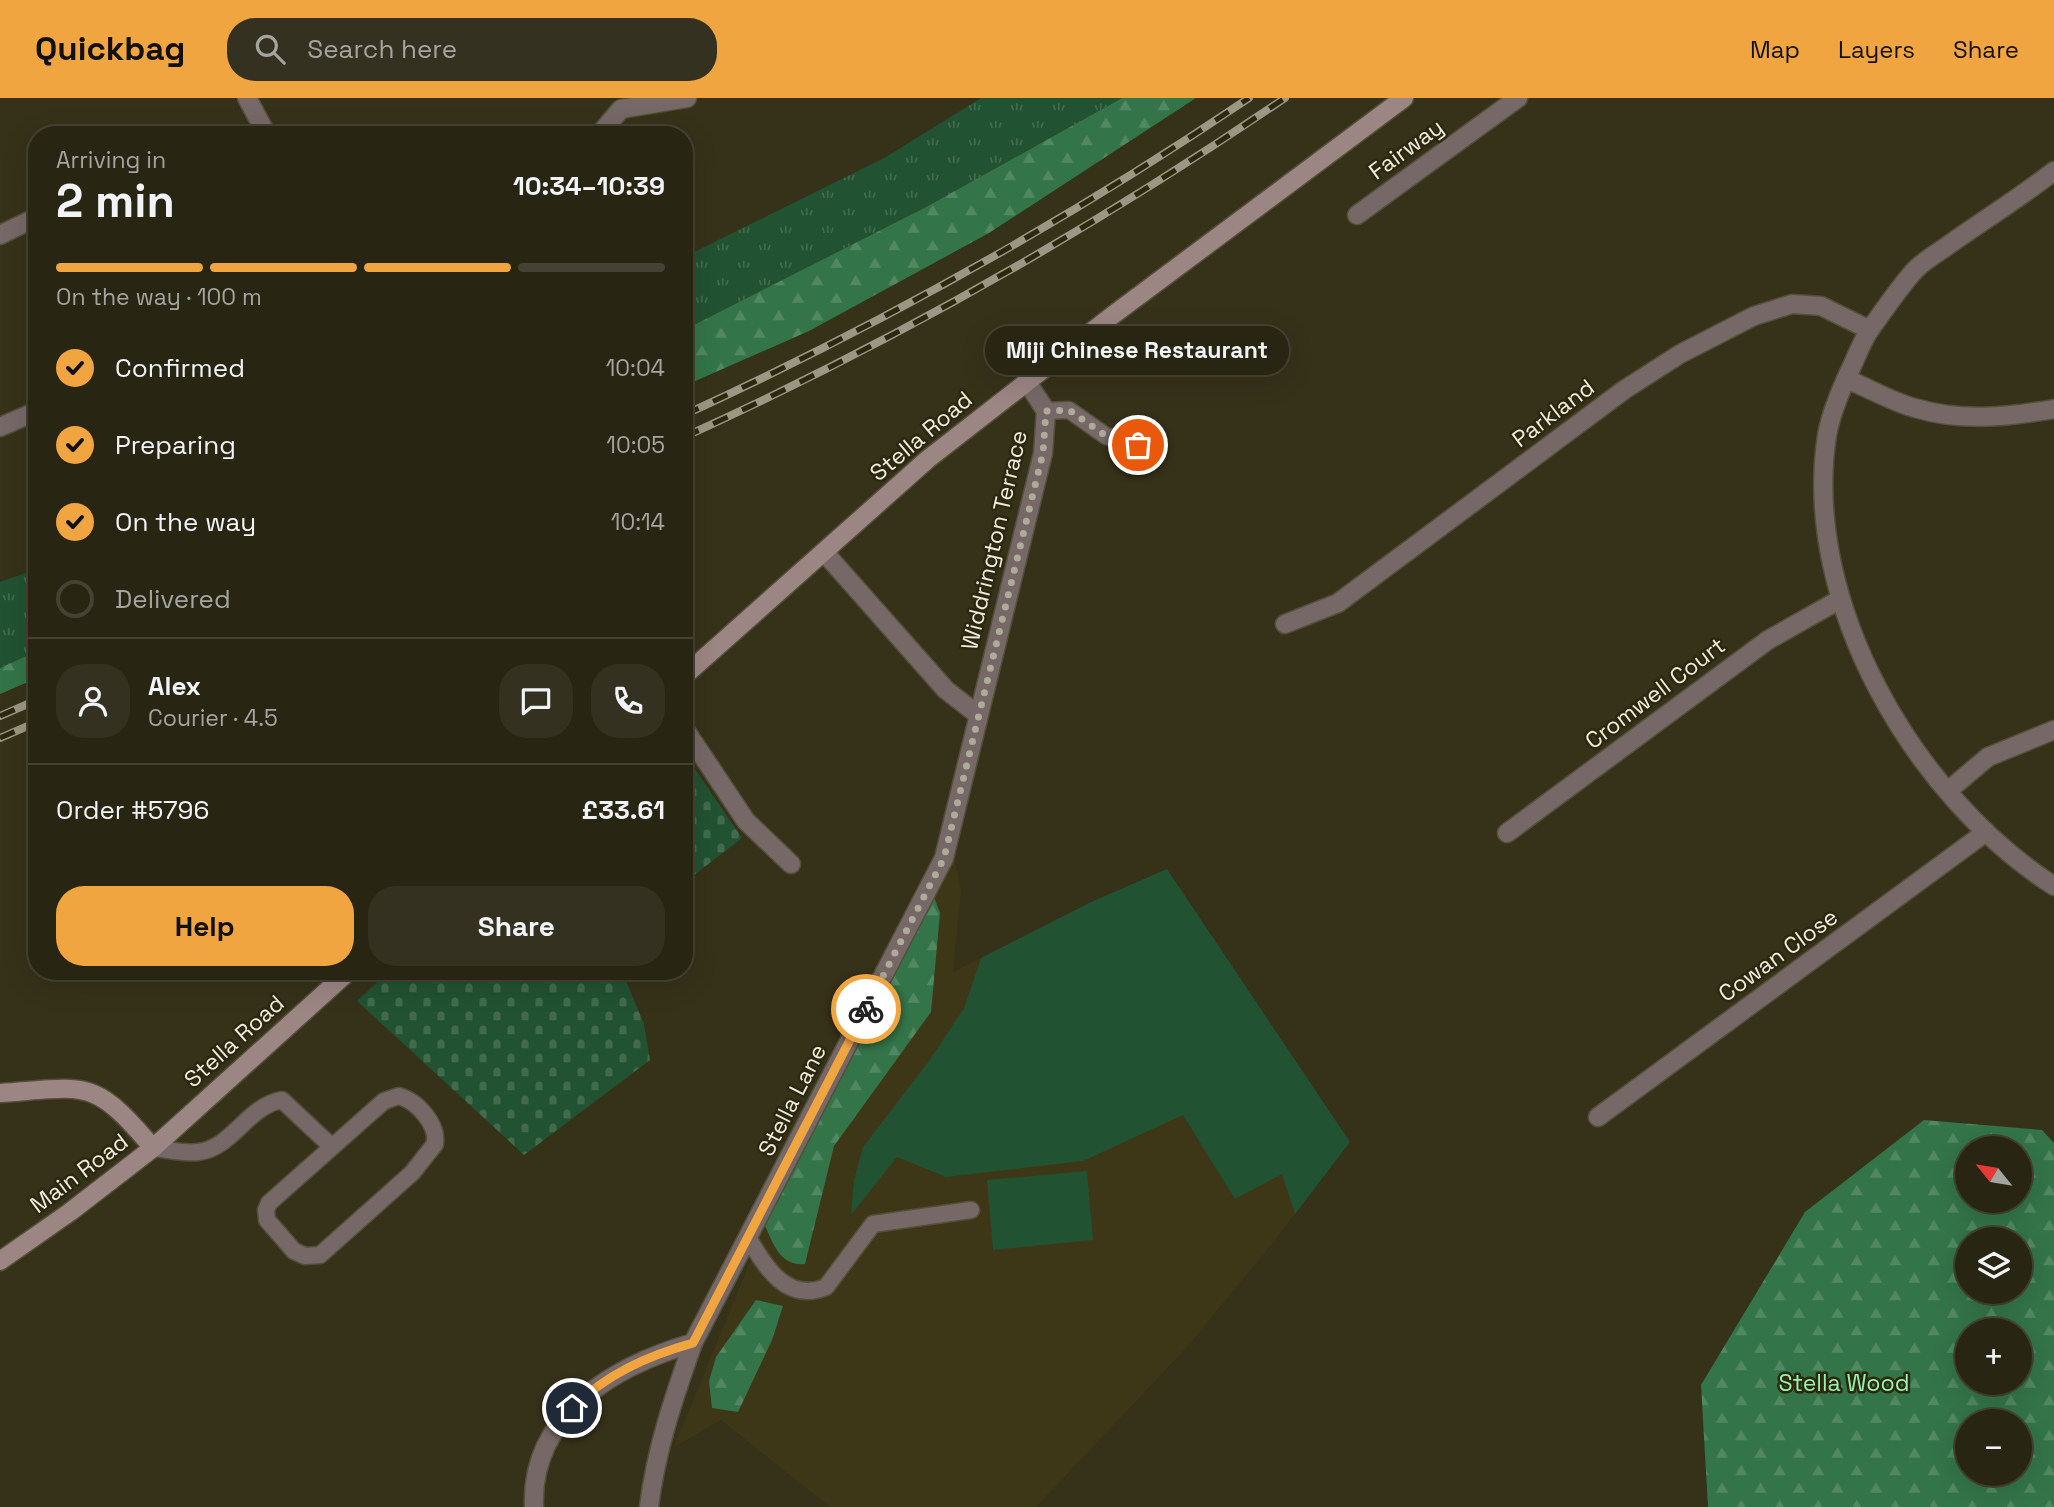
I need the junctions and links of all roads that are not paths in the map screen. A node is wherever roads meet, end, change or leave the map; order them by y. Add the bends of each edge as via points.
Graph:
1 (247, 98) edge
2 (687, 98) edge
3 (1404, 98) edge
4 (1518, 98) edge
5 (617, 103) edge
6 (262, 126) edge
7 (604, 126) edge
8 (2054, 170) edge
9 (1357, 215) dead end
10 (28, 221) edge
11 (0, 235) edge
12 (1870, 330) junction
13 (1846, 379) junction
14 (1027, 382) junction
15 (2054, 409) edge
16 (1046, 411) junction
17 (28, 414) edge
18 (2, 422) edge
19 (1138, 445) dead end
20 (824, 552) junction
21 (1839, 600) junction
22 (1285, 624) dead end
23 (693, 668) edge
24 (977, 714) junction
25 (2054, 730) edge
26 (693, 742) edge
27 (1949, 790) junction
28 (1986, 832) junction
29 (1507, 833) dead end
30 (791, 864) dead end
31 (2054, 886) edge
32 (339, 980) edge
33 (0, 1093) edge
34 (1598, 1117) dead end
35 (331, 1146) junction
36 (153, 1148) junction
37 (971, 1210) dead end
38 (748, 1237) junction
39 (0, 1261) edge
40 (693, 1343) junction
41 (534, 1507) edge
42 (649, 1507) edge

1 - 6 street
2 - 5 street
3 - 14 main road, Stella Road
4 - 9 street, Fairway
5 - 7 street
8 - 12 street via 1916,268
10 - 11 street
12 - 13 street
12 - 22 street, Parkland via 1821,306 1792,304 1742,322 1624,390 1338,603
13 - 15 street via 1915,408 1965,418 2000,418
13 - 21 street via 1827,433 1824,475 1825,527
14 - 16 street, Widdrington Terrace
14 - 20 main road, Stella Road via 928,459
16 - 19 lane via 1069,410 1106,436
16 - 24 street, Widdrington Terrace via 1043,453
17 - 18 street
20 - 23 main road, Stella Road
20 - 24 street via 946,690
21 - 27 street via 1884,701
21 - 29 street, Cromwell Court via 1768,640
24 - 38 street, Stella Lane via 944,858
25 - 27 street via 1988,757
26 - 30 street via 746,821
27 - 28 street
28 - 31 street
28 - 34 street, Cowan Close
32 - 36 main road, Stella Road
33 - 36 main road via 76,1088 100,1094 120,1108
35 - 35 lane via 266,1210 267,1220 305,1256 320,1255 412,1173 435,1144 436,1136 433,1125 410,1099 399,1096 384,1101
35 - 36 lane via 282,1100 260,1108 218,1145 198,1152
36 - 39 main road, Main Road
37 - 38 lane via 873,1224 826,1287 817,1291 796,1292 785,1285
38 - 40 street, Stella Lane
40 - 41 street via 612,1375 572,1408 546,1446
40 - 42 street, Stella Lane via 654,1466

